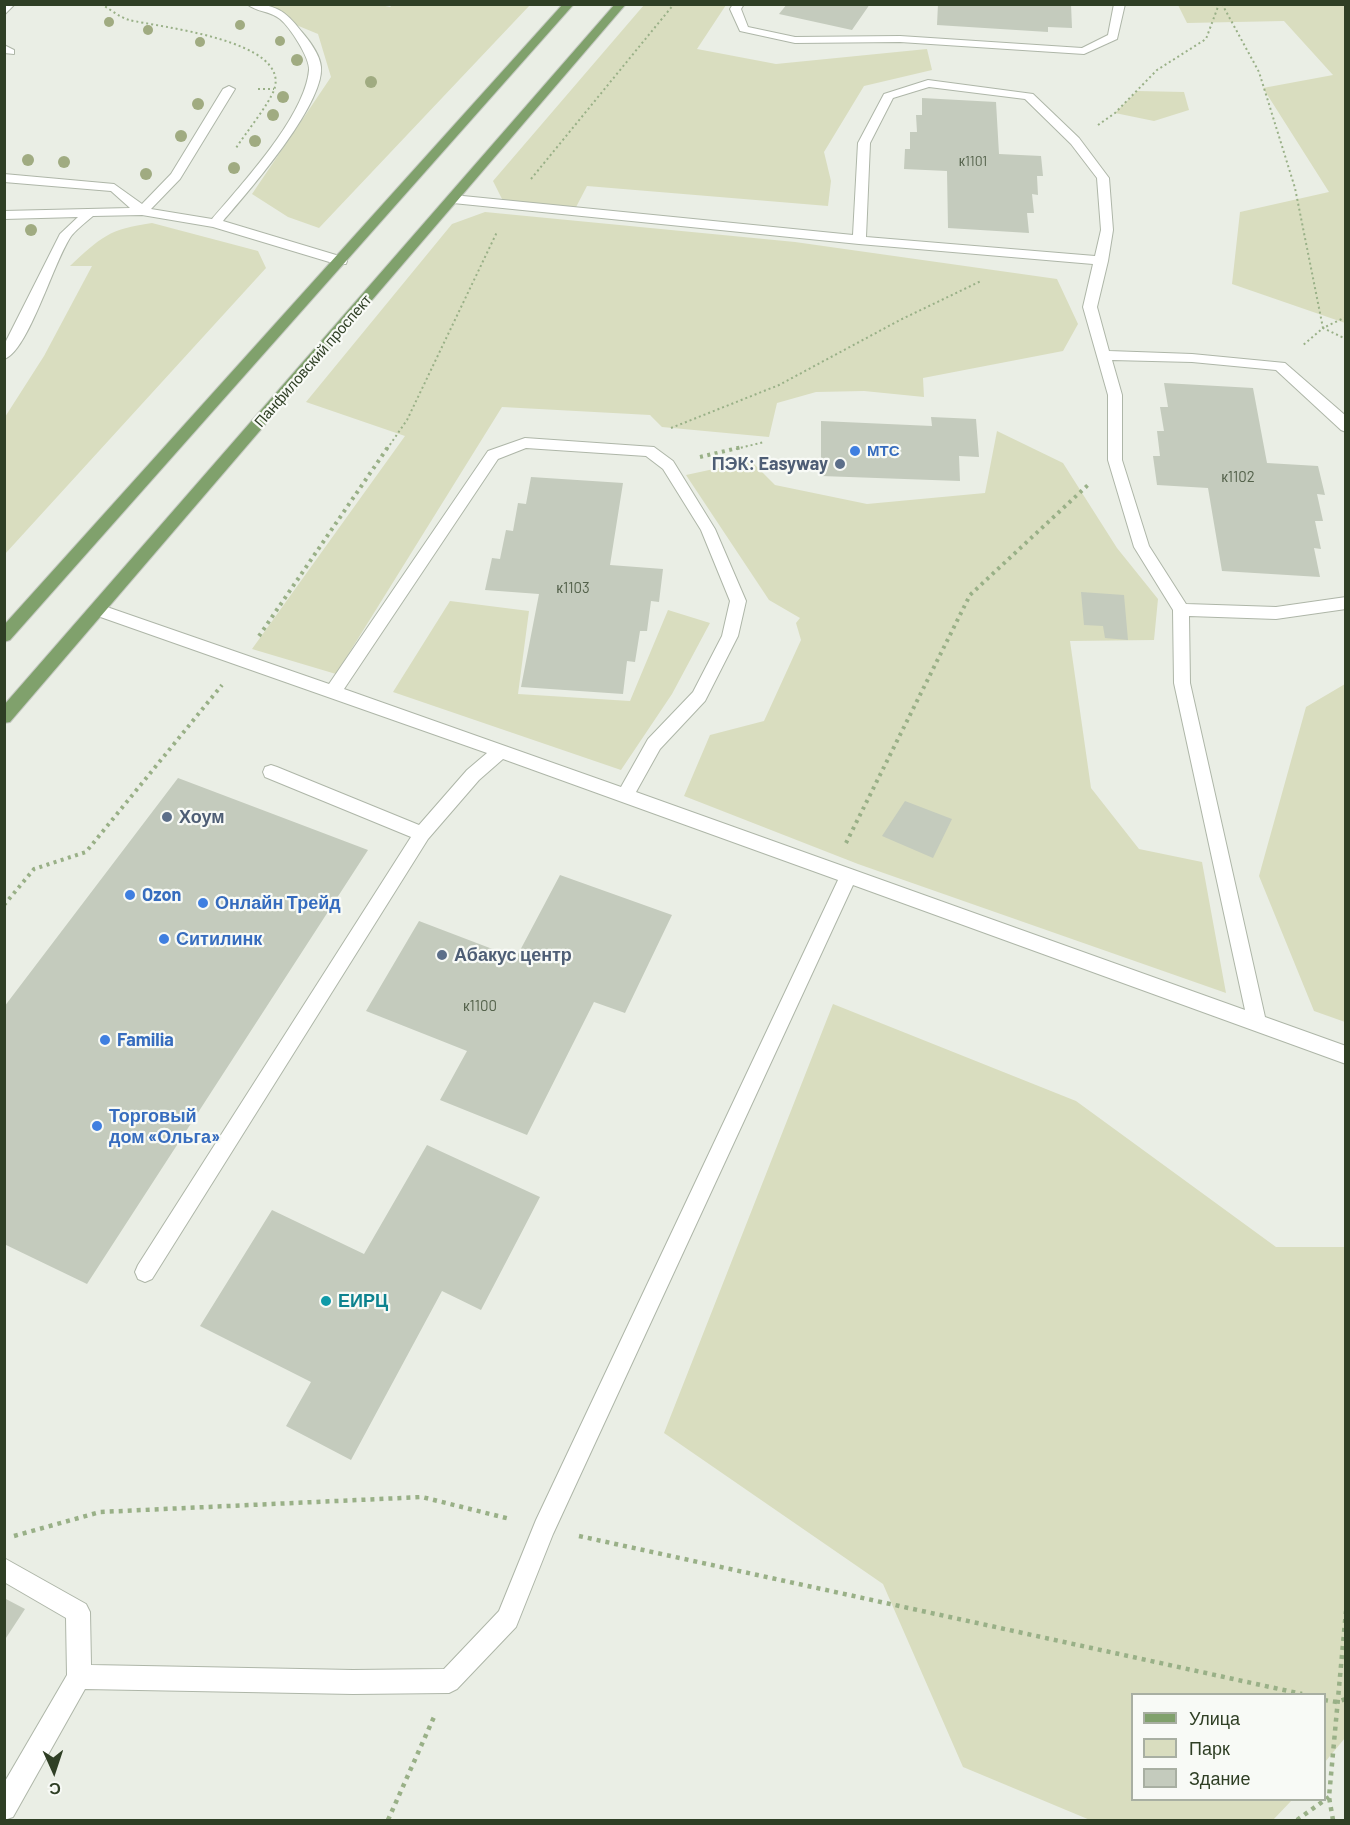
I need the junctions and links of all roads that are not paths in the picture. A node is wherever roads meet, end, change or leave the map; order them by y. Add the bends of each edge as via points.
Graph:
1 (10, 4) edge
2 (252, 4) edge
3 (568, 4) edge
4 (621, 4) edge
5 (739, 4) edge
6 (1120, 4) edge
7 (4, 12) edge
8 (229, 89) road end
9 (4, 178) edge
10 (453, 199) junction
11 (142, 211) junction
12 (90, 212) junction
13 (4, 215) edge
14 (215, 223) junction
15 (859, 240) junction
16 (341, 261) junction
17 (1102, 261) junction
18 (4, 355) edge
19 (1103, 355) junction
20 (1346, 427) edge
21 (1346, 603) edge
22 (98, 610) junction
23 (1181, 610) junction
24 (4, 636) edge
25 (333, 692) junction
26 (4, 717) edge
27 (501, 751) junction
28 (271, 772) dead end
29 (625, 796) junction
30 (422, 834) junction
31 (840, 873) junction
32 (1257, 1023) junction
33 (1346, 1055) edge
34 (145, 1272) dead end
35 (4, 1569) edge
36 (79, 1677) junction
37 (4, 1808) edge

1 - 7 lane
2 - 14 lane via 284,16 305,43 315,67 311,90 273,154
3 - 16 main road
4 - 10 main road, Панфиловский проспект
5 - 6 lane via 735,9 744,29 795,40 900,39 1084,51 1113,37
8 - 11 lane via 176,176
9 - 11 lane via 114,188
10 - 15 lane
10 - 22 main road, Панфиловский проспект
11 - 12 lane
11 - 14 lane
12 - 13 lane
12 - 18 lane via 66,234 16,339
14 - 16 lane
15 - 17 lane
15 - 17 lane via 864,143 888,96 928,83 1029,96 1075,141 1103,178 1107,230
16 - 24 main road
17 - 19 lane via 1090,307
19 - 20 lane via 1280,366
19 - 23 lane via 1115,395 1115,460 1142,547
21 - 23 lane via 1276,613
22 - 25 lane
22 - 26 main road, Панфиловский проспект
23 - 32 lane via 1182,683
25 - 27 lane
25 - 29 lane via 493,455 525,443 649,451 668,465 708,529 738,602 730,636 699,696 654,744
27 - 29 lane
27 - 30 lane via 473,775
28 - 30 lane
29 - 31 lane
30 - 34 lane
31 - 32 lane
31 - 36 lane via 544,1528 508,1619 449,1681
32 - 33 lane
35 - 36 lane via 78,1612
36 - 37 lane

